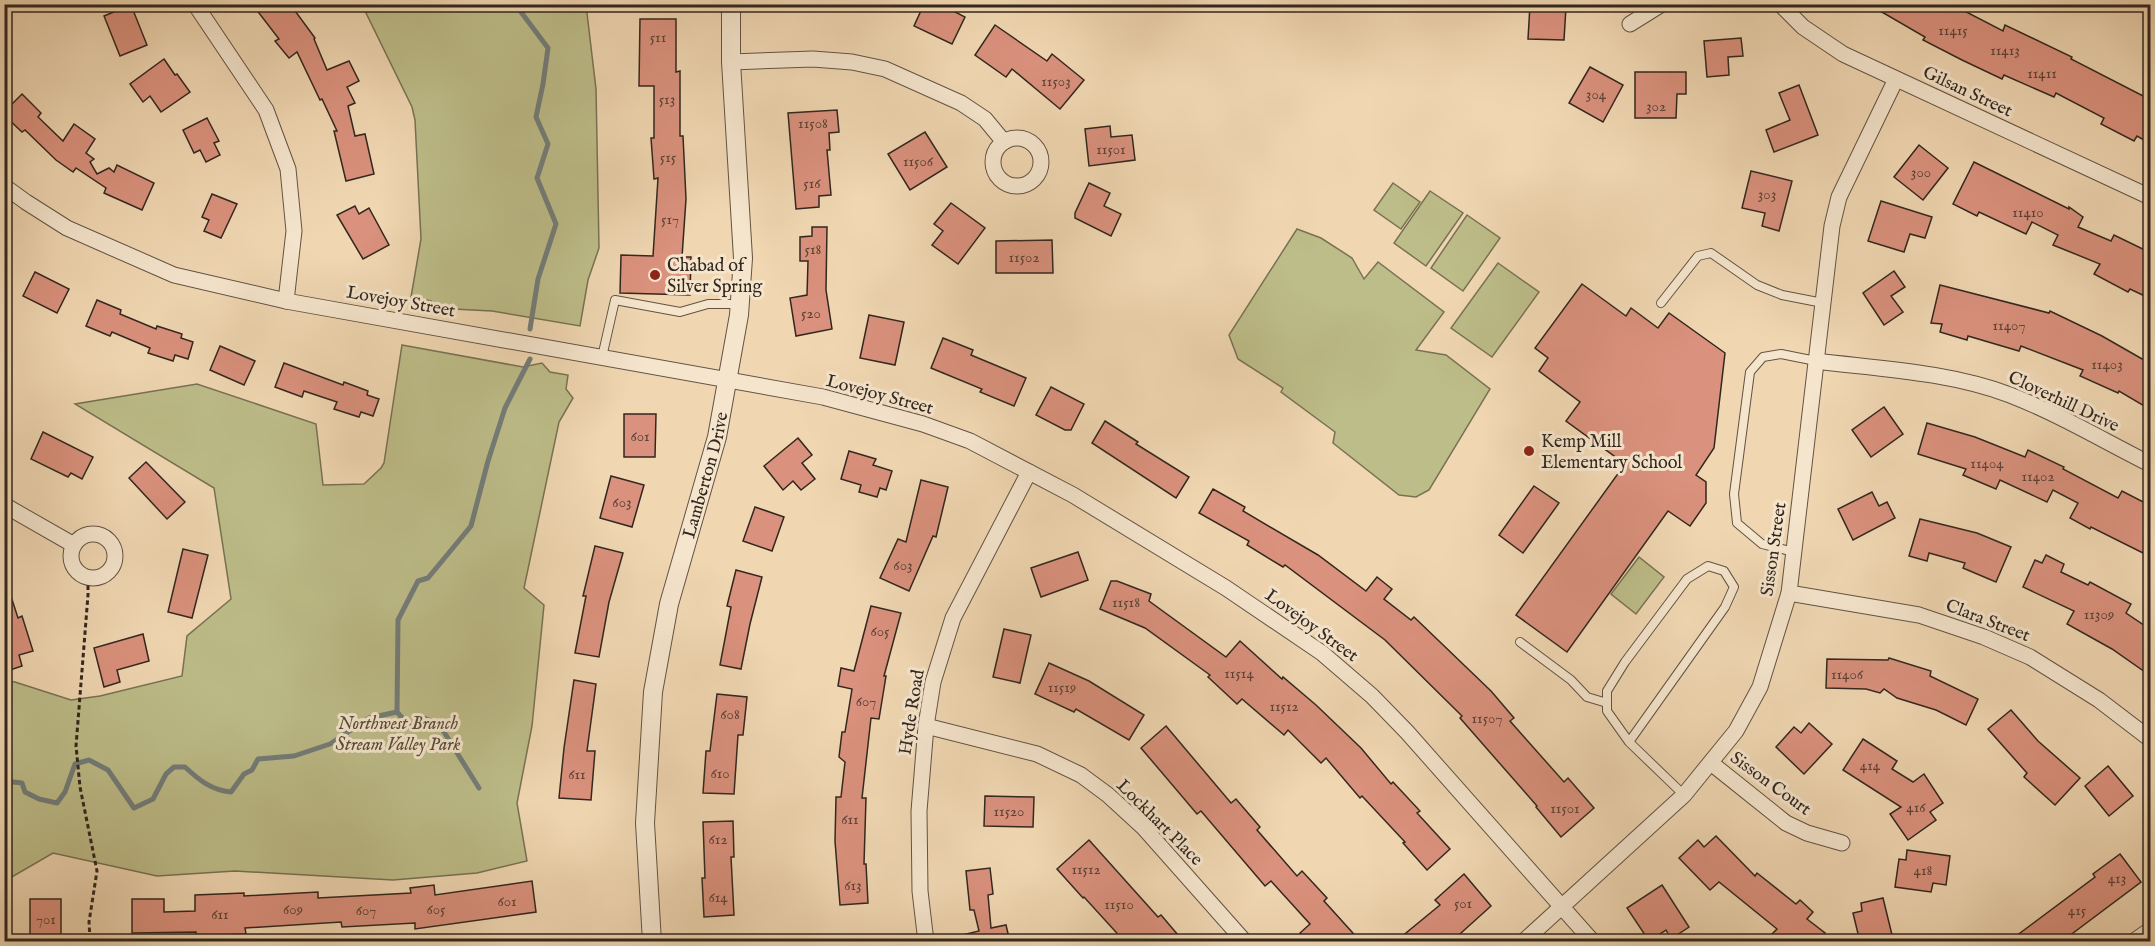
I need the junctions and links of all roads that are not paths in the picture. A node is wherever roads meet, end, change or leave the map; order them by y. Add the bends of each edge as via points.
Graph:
1 (195, 4) edge
2 (731, 4) edge
3 (1662, 4) edge
4 (1780, 4) edge
5 (1630, 24) dead end
6 (731, 62) junction
7 (1896, 79) junction
8 (1004, 142) dead end
9 (4, 186) edge
10 (2151, 197) edge
11 (286, 300) junction
12 (1660, 303) dead end
13 (1823, 303) junction
14 (739, 304) junction
15 (602, 357) junction
16 (1816, 361) junction
17 (728, 380) junction
18 (2151, 464) edge
19 (1029, 472) junction
20 (4, 505) edge
21 (74, 544) junction
22 (1794, 552) junction
23 (1789, 593) junction
24 (1520, 642) dead end
25 (1607, 703) junction
26 (926, 726) junction
27 (2151, 739) edge
28 (1629, 742) junction
29 (1711, 763) junction
30 (1684, 795) junction
31 (1842, 843) dead end
32 (1563, 905) junction
33 (2151, 930) edge
34 (652, 942) edge
35 (926, 942) edge
36 (1245, 942) edge
37 (1523, 942) edge
38 (1593, 942) edge
39 (2133, 942) edge

1 - 11 street via 266,110 288,169 294,231
2 - 6 street, Lamberton Drive
3 - 5 street
4 - 7 street, Gilsan Street via 1803,27 1844,54
6 - 8 street via 813,59 885,69 961,103 985,119
6 - 14 street, Lamberton Drive via 743,258
7 - 10 street, Gilsan Street
7 - 13 street, Sisson Street via 1839,197
9 - 11 street, Lovejoy Street via 67,228 174,275
11 - 15 street, Lovejoy Street
12 - 13 lane via 1698,256 1711,253 1757,285 1782,295
13 - 16 street, Sisson Street
14 - 15 lane via 708,304 680,312 615,300
14 - 17 street, Lamberton Drive
15 - 17 street, Lovejoy Street
16 - 18 street, Cloverhill Drive via 1943,376 2009,395
16 - 22 street, Sisson Street
16 - 22 lane via 1781,354 1763,357 1750,372 1734,494 1737,523 1762,544
17 - 19 street, Lovejoy Street via 823,398 923,424 970,441
17 - 34 street, Lamberton Drive via 717,437 669,604 653,692 645,823
19 - 26 street, Hyde Road via 953,618 933,682
19 - 32 street, Lovejoy Street via 1226,588 1322,653 1407,732
20 - 21 street
21 - 21 street via 86,535 101,535 113,545 112,567 102,577 81,575 73,565
22 - 23 street, Sisson Street
23 - 27 street, Clara Street via 1919,615 1984,637 2040,663
23 - 29 street, Sisson Street via 1760,687 1736,731
24 - 25 lane via 1587,697
25 - 28 lane via 1607,711
25 - 28 lane via 1607,691 1625,662 1687,579 1708,566 1724,571 1734,587 1725,607
26 - 35 street, Hyde Road via 919,811 920,891
26 - 36 street, Lockhart Place via 1037,754 1081,775 1144,828
28 - 30 lane
29 - 30 street, Sisson Street
29 - 31 street, Sisson Court via 1786,823
30 - 32 street, Sisson Street
32 - 37 street, Sisson Street
32 - 38 street, Lovejoy Street
33 - 39 street

